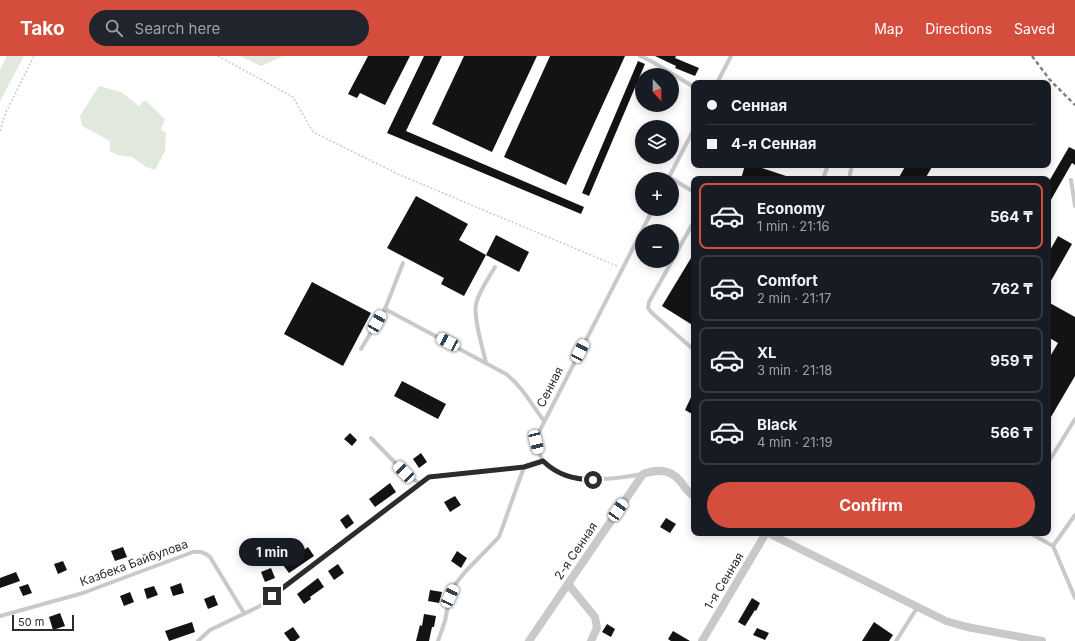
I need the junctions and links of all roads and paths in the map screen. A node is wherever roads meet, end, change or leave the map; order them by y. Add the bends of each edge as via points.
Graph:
1 (34, 56) edge
2 (218, 56) edge
3 (640, 56) edge
4 (731, 56) edge
5 (719, 80) edge
6 (691, 85) edge
7 (0, 131) edge
8 (691, 135) edge
9 (672, 172) edge
10 (1071, 180) dead end
11 (679, 184) edge
12 (691, 190) edge
13 (1075, 206) edge
14 (649, 216) edge
15 (691, 226) edge
16 (679, 248) edge
17 (403, 263) dead end
18 (495, 267) dead end
19 (623, 268) junction
20 (668, 268) edge
21 (384, 309) junction
22 (691, 347) edge
23 (361, 349) dead end
24 (486, 363) junction
25 (1075, 419) edge
26 (544, 421) junction
27 (371, 438) dead end
28 (1051, 458) edge
29 (543, 461) junction
30 (524, 467) junction
31 (643, 474) junction
32 (420, 484) junction
33 (691, 494) edge
34 (1075, 515) edge
35 (765, 536) edge
36 (773, 536) edge
37 (1035, 536) edge
38 (1053, 546) junction
39 (568, 584) junction
40 (1075, 598) edge
41 (917, 608) junction
42 (244, 613) junction
43 (0, 616) edge
44 (198, 641) edge
45 (438, 641) edge
46 (529, 641) edge
47 (591, 641) edge
48 (702, 641) edge
49 (896, 641) edge
50 (1042, 641) edge

1 - 7 path via 6,112
2 - 19 path via 293,97 314,132 400,175
3 - 6 lane
4 - 5 lane
8 - 9 lane
10 - 13 lane
11 - 12 lane
14 - 19 lane, Сенная
15 - 16 lane
17 - 21 lane
18 - 24 lane via 478,297 476,306
19 - 26 lane, Сенная
20 - 22 lane via 648,308
21 - 23 lane
21 - 24 lane
24 - 26 lane via 514,380
25 - 28 lane
26 - 29 lane, Сенная via 536,442
27 - 32 lane via 404,472
29 - 30 lane
29 - 31 lane via 561,474 580,479 605,480
30 - 32 lane via 429,477
30 - 45 lane via 499,537 453,588
31 - 33 street via 649,471 668,471
31 - 39 street, 2-я Сенная
32 - 42 lane via 260,606
34 - 38 lane
35 - 48 street, 1-я Сенная
36 - 41 street
37 - 38 lane
38 - 40 lane
39 - 46 street, 2-я Сенная
39 - 47 street via 596,618 597,624
41 - 49 lane
41 - 50 street via 958,625
42 - 43 lane, Казбека Байбулова via 210,557 201,551 83,593
42 - 44 lane via 210,630

